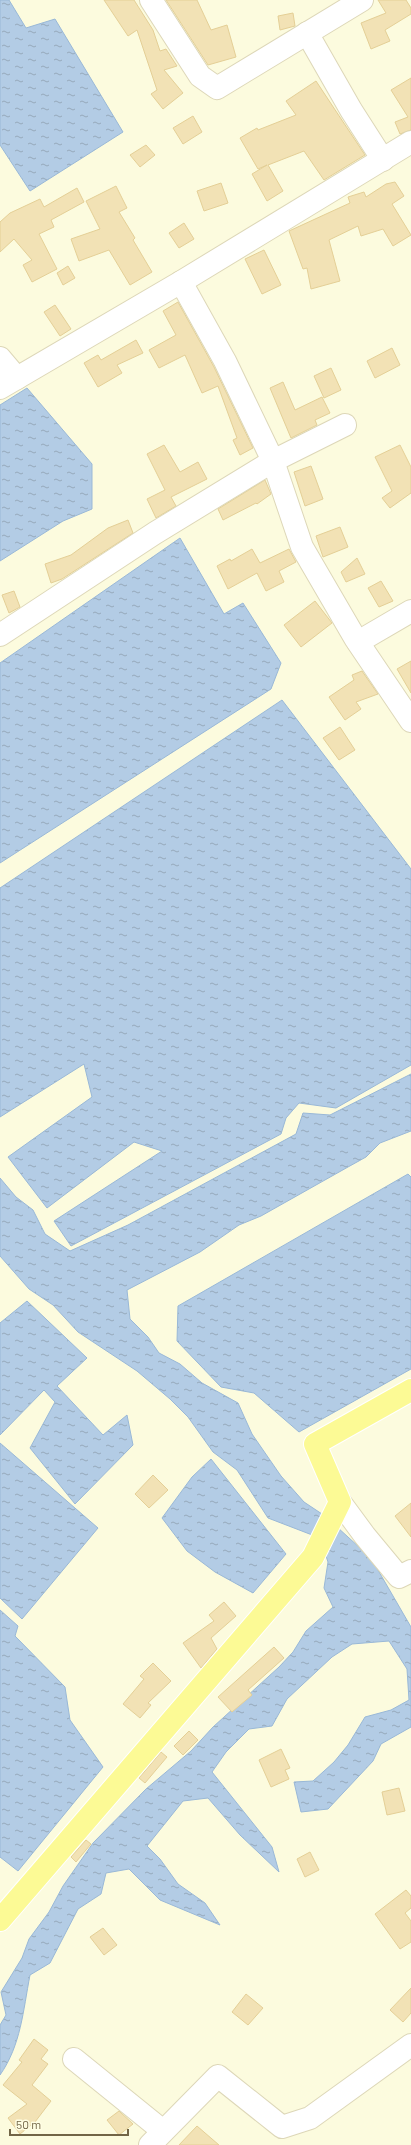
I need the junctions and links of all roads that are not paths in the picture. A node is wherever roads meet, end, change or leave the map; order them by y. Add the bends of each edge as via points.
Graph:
1 (151, 0) edge
2 (355, 2) edge
3 (307, 33) junction
4 (411, 142) edge
5 (383, 160) junction
6 (181, 282) junction
7 (0, 358) edge
8 (8, 383) edge
9 (345, 425) dead end
10 (274, 461) junction
11 (411, 611) edge
12 (0, 635) edge
13 (358, 642) junction
14 (404, 695) edge
15 (411, 722) edge
16 (411, 1390) edge
17 (340, 1502) junction
18 (411, 1571) edge
19 (0, 1920) edge
20 (411, 2044) edge
21 (74, 2059) dead end
22 (156, 2138) edge

1 - 3 street via 200,76 217,88
2 - 3 street
3 - 5 street via 347,104
4 - 5 street
5 - 6 street
6 - 8 street
6 - 10 street via 225,360
7 - 8 street
9 - 10 street
10 - 12 street
10 - 13 street via 302,547
11 - 13 street
13 - 14 street
14 - 15 street
16 - 17 main road via 315,1444
17 - 18 street via 364,1536 400,1577
17 - 19 main road via 313,1557
20 - 22 street via 310,2118 282,2127 218,2076
21 - 22 street

